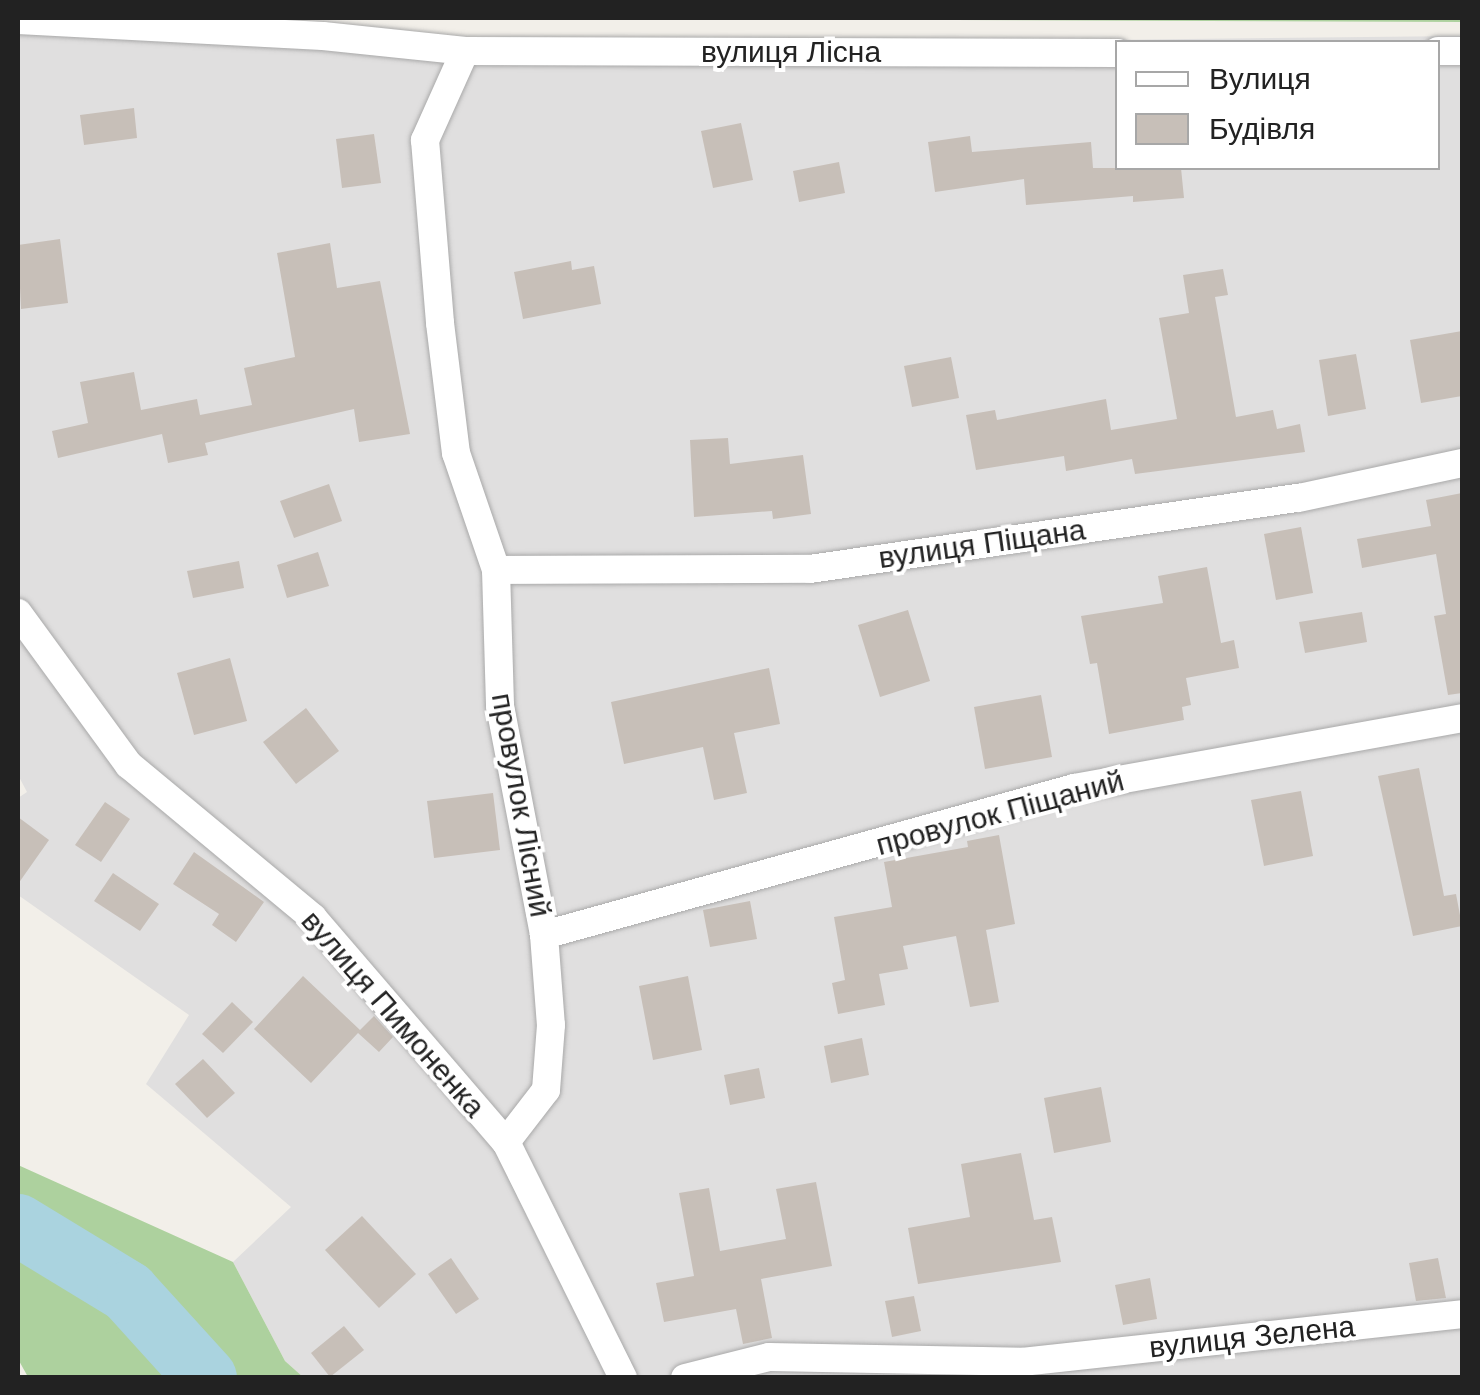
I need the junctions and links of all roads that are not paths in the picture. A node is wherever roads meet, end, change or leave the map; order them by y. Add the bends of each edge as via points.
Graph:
1 (18, 20) edge
2 (465, 50) junction
3 (1115, 53) edge
4 (1462, 463) edge
5 (496, 570) junction
6 (18, 612) edge
7 (1462, 718) edge
8 (544, 935) junction
9 (506, 1142) junction
10 (1462, 1314) edge
11 (624, 1378) edge
12 (685, 1378) edge

1 - 2 street, вулиця Лісна
2 - 3 street, вулиця Лісна
2 - 5 street, провулок Лісний via 425,140 456,453
4 - 5 street, вулиця Піщана via 1299,498 810,569
5 - 8 street, провулок Лісний via 500,706
6 - 9 street, вулиця Пимоненка via 129,765 313,918
7 - 8 street, провулок Піщаний via 1074,788
8 - 9 street, провулок Лісний via 552,1025 546,1090
9 - 11 street, вулиця Пимоненка
10 - 12 street, вулиця Зелена via 1022,1362 770,1357

